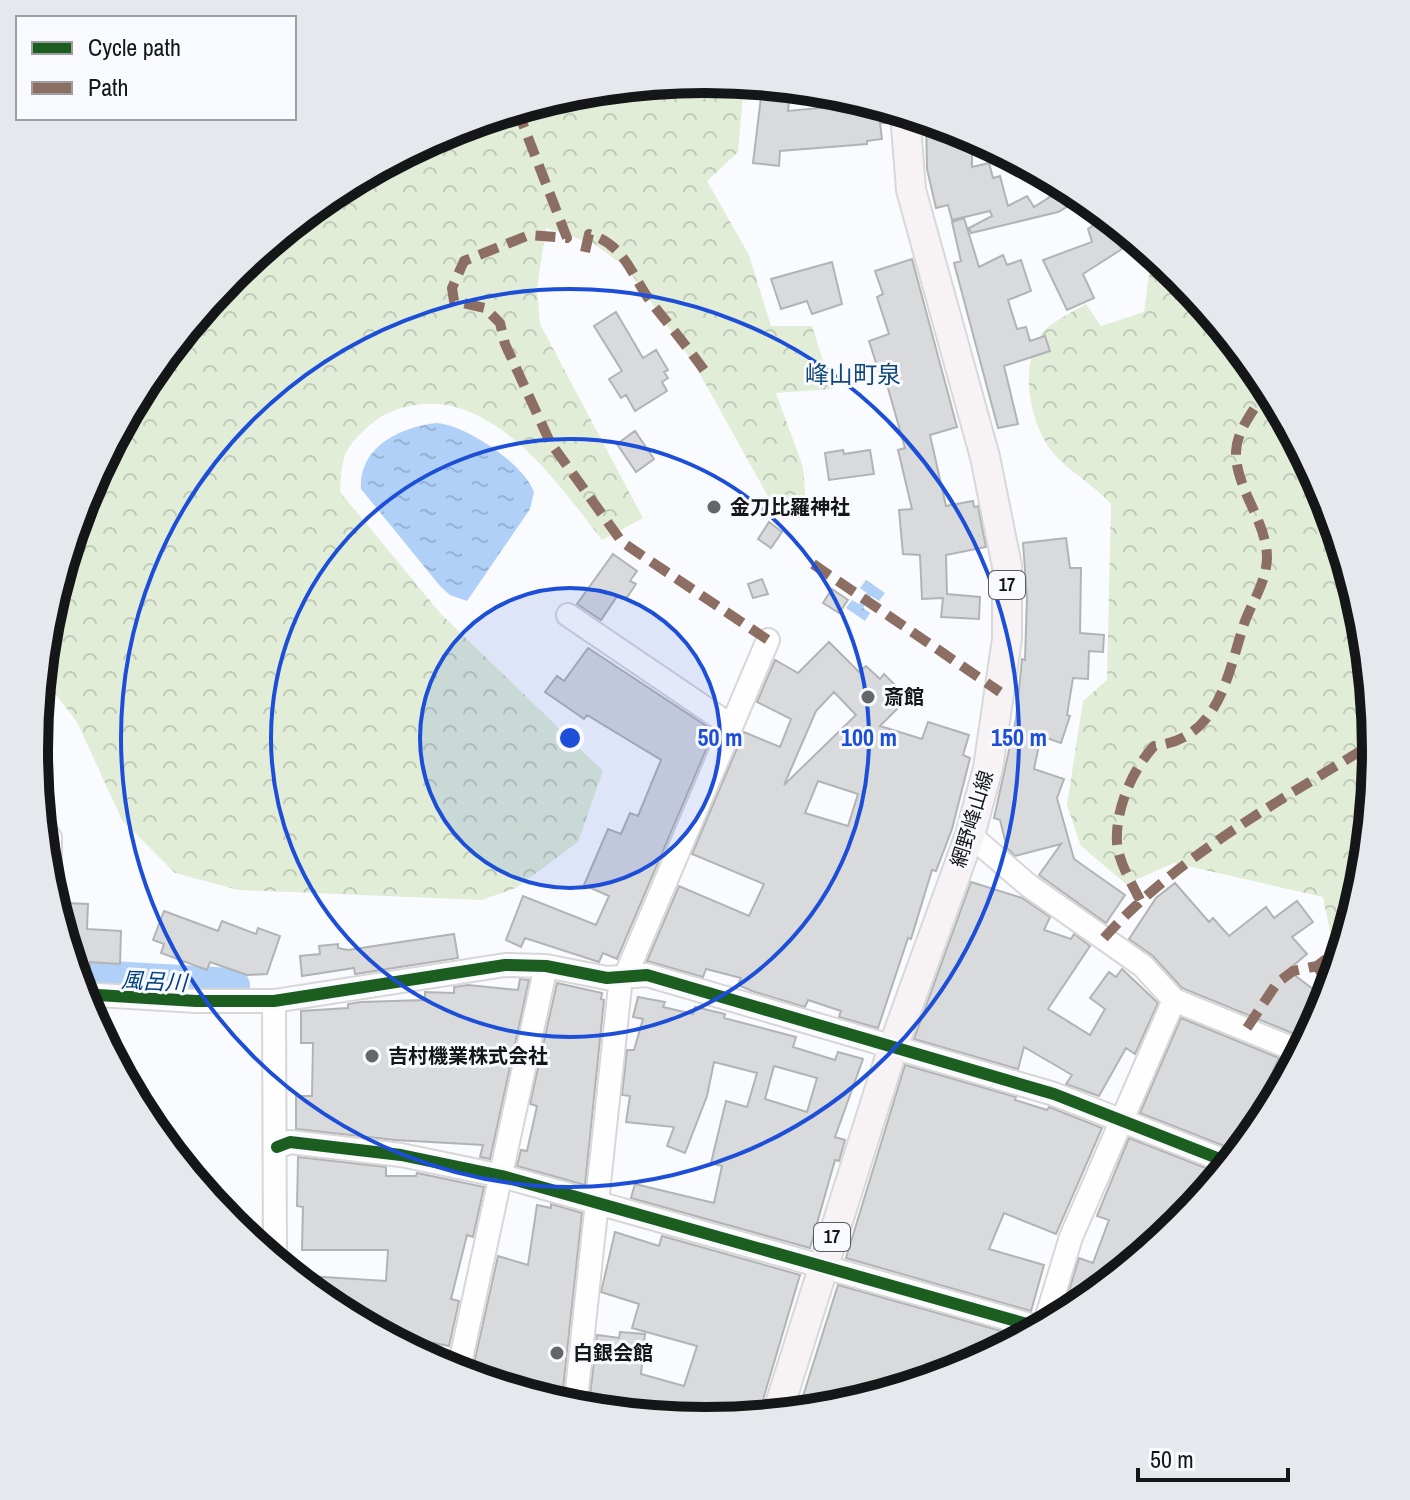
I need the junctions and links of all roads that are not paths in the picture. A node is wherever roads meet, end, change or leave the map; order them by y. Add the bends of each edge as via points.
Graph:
1 (906, 125) edge
2 (568, 615) dead end
3 (768, 640) dead end
4 (730, 725) junction
5 (970, 835) junction
6 (546, 966) junction
7 (623, 977) junction
8 (96, 995) edge
9 (1174, 1000) junction
10 (274, 1001) junction
11 (1290, 1048) edge
12 (891, 1054) junction
13 (1120, 1120) junction
14 (277, 1147) junction
15 (1219, 1159) edge
16 (502, 1176) junction
17 (596, 1202) junction
18 (275, 1247) edge
19 (823, 1264) junction
20 (1047, 1310) edge
21 (1026, 1323) edge
22 (461, 1360) edge
23 (576, 1394) edge
24 (781, 1402) edge

1 - 5 main road, 網野峰山線 / 17 via 911,190 985,457 1007,566 1007,639 994,735
2 - 4 street
3 - 4 street
4 - 7 street
5 - 9 street via 1028,885 1143,966
5 - 12 main road, 網野峰山線 / 17
6 - 7 street
6 - 10 street via 505,965
6 - 16 street
7 - 12 street via 647,975
7 - 17 street
8 - 10 street
9 - 11 street
9 - 13 street
10 - 14 street
12 - 13 street via 1054,1094
12 - 19 main road, 網野峰山線 / 17
13 - 15 street
13 - 20 street via 1071,1237
14 - 16 street via 290,1142 401,1155
14 - 18 street
16 - 17 street
16 - 22 street
17 - 19 street
17 - 23 street
19 - 21 street
19 - 24 main road, 網野峰山線 / 17

